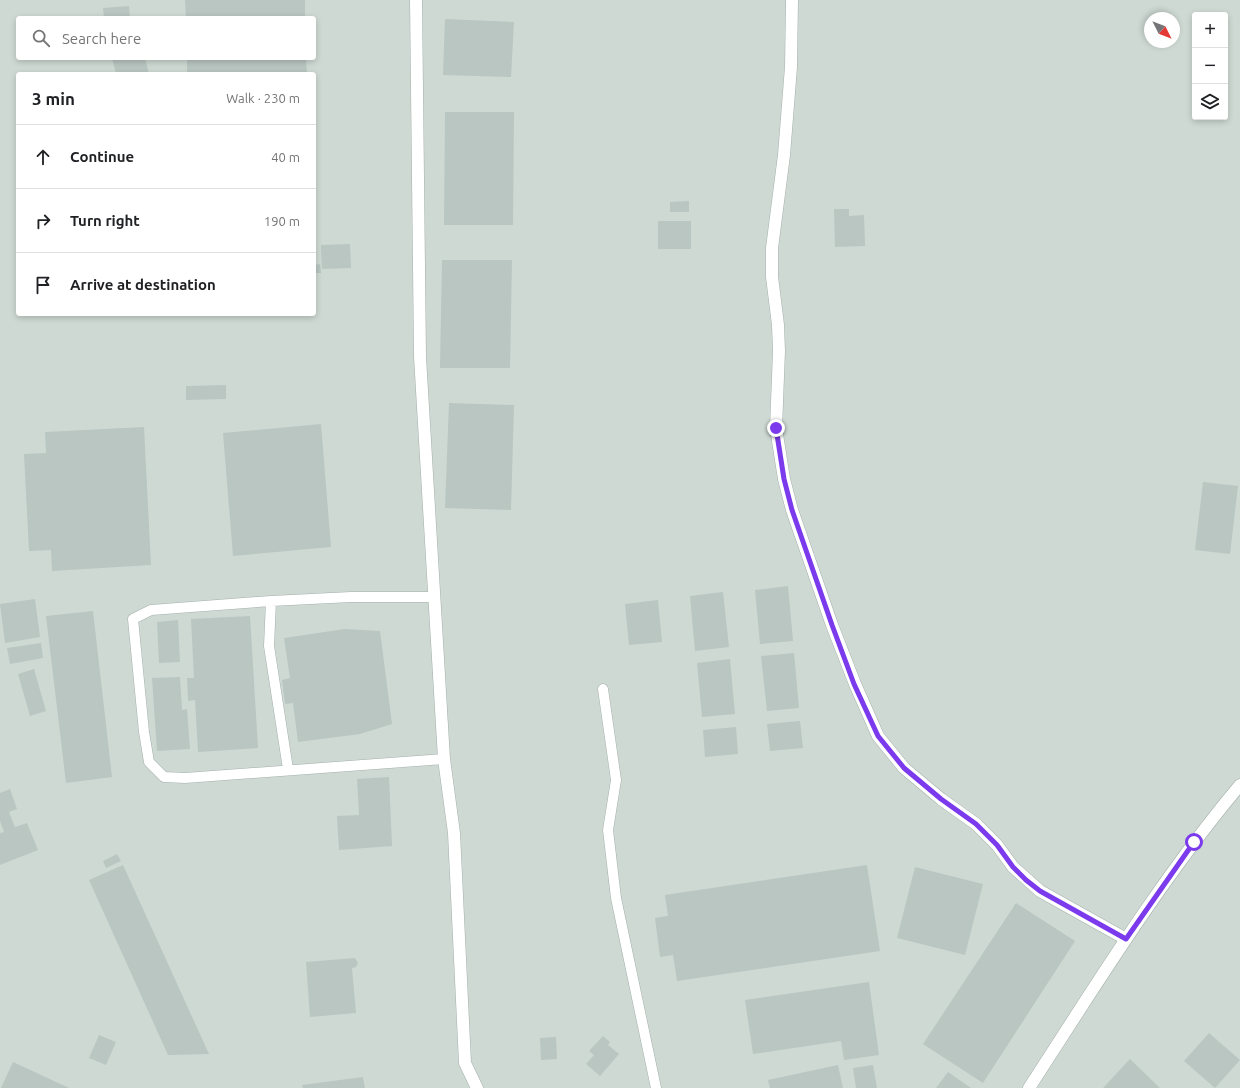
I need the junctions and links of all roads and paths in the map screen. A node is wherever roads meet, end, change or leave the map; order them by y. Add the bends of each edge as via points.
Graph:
1 (416, 0) edge
2 (792, 0) edge
3 (435, 598) junction
4 (271, 601) junction
5 (603, 689) dead end
6 (444, 759) junction
7 (288, 769) junction
8 (1240, 785) edge
9 (1126, 939) junction
10 (477, 1088) edge
11 (656, 1088) edge
12 (1029, 1088) edge

1 - 3 street via 420,357
2 - 9 street via 791,67 784,155 772,248 778,338 776,428 792,510 832,625 854,684 878,736 904,768 976,824 997,845 1013,867 1040,891
3 - 4 lane via 351,597
3 - 6 street
4 - 7 lane via 269,646
4 - 7 lane via 151,610 133,619 144,732 149,762 164,777 185,778
5 - 11 lane via 616,780 608,830 616,898
6 - 7 lane
6 - 10 street via 454,833 465,1063
8 - 9 street via 1194,842
9 - 12 street

